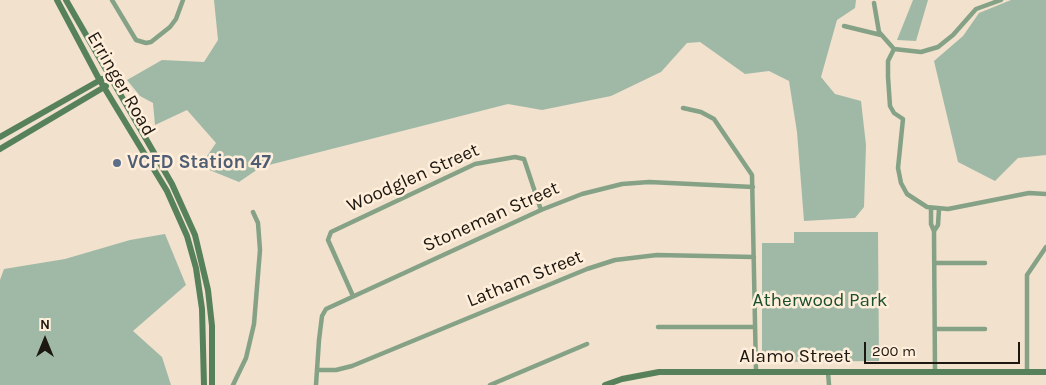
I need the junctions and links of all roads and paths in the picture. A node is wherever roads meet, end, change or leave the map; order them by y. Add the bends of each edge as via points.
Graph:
1 (57, 0) edge
2 (66, 0) edge
3 (112, 0) edge
4 (183, 0) edge
5 (1001, 0) edge
6 (874, 3) dead end
7 (844, 26) dead end
8 (881, 35) junction
9 (894, 49) junction
10 (99, 79) junction
11 (111, 80) junction
12 (105, 88) junction
13 (683, 108) dead end
14 (0, 138) edge
15 (0, 149) edge
16 (754, 187) junction
17 (1046, 194) edge
18 (931, 208) junction
19 (939, 209) junction
20 (542, 210) junction
21 (252, 212) dead end
22 (934, 231) junction
23 (1046, 247) edge
24 (1044, 254) edge
25 (754, 257) junction
26 (984, 263) dead end
27 (935, 264) junction
28 (353, 296) junction
29 (658, 327) dead end
30 (755, 327) junction
31 (984, 329) dead end
32 (935, 330) junction
33 (587, 344) dead end
34 (317, 370) junction
35 (756, 372) junction
36 (828, 372) junction
37 (935, 372) junction
38 (1027, 372) junction
39 (1046, 372) edge
40 (204, 385) edge
41 (212, 385) edge
42 (233, 385) edge
43 (316, 385) edge
44 (490, 385) edge
45 (605, 385) edge
46 (829, 385) edge

1 - 10 main road, Erringer Road
2 - 11 main road, Erringer Road
3 - 4 street via 140,42 151,42 170,27
5 - 9 street via 976,9 938,47 921,52
6 - 8 street
7 - 8 street
8 - 9 street
9 - 18 street via 888,62 888,77 890,106 903,119 898,168 901,183 907,194
10 - 11 main road
10 - 12 main road, Erringer Road
10 - 14 main road
11 - 12 main road
11 - 41 main road, Erringer Road via 172,184 195,235 208,290
12 - 15 main road
12 - 40 main road, Erringer Road via 167,191 186,236 196,268 202,309
13 - 16 street via 708,115 719,124 750,169
16 - 20 street, Stoneman Street via 648,182 622,184 582,194
16 - 25 street
17 - 19 street via 1030,193
18 - 19 street
18 - 22 street
19 - 22 street via 938,225
20 - 28 street, Stoneman Street
20 - 28 street, Woodglen Street via 524,159 516,157 475,164 331,232 328,240
21 - 42 street via 258,223 260,250 254,324 246,358
22 - 27 street
23 - 24 street
24 - 38 street via 1027,275
25 - 30 street
25 - 34 street, Latham Street via 657,255 615,260 352,366
26 - 27 street
27 - 32 street
28 - 34 street, Stoneman Street via 324,312 318,340
29 - 30 street
30 - 35 street
31 - 32 street
32 - 37 street
33 - 44 street
34 - 43 street, Stoneman Street
35 - 36 main road, Alamo Street
35 - 45 main road, Alamo Street via 659,372
36 - 37 main road, Alamo Street
36 - 46 street
37 - 38 main road, Alamo Street
38 - 39 main road, Alamo Street

